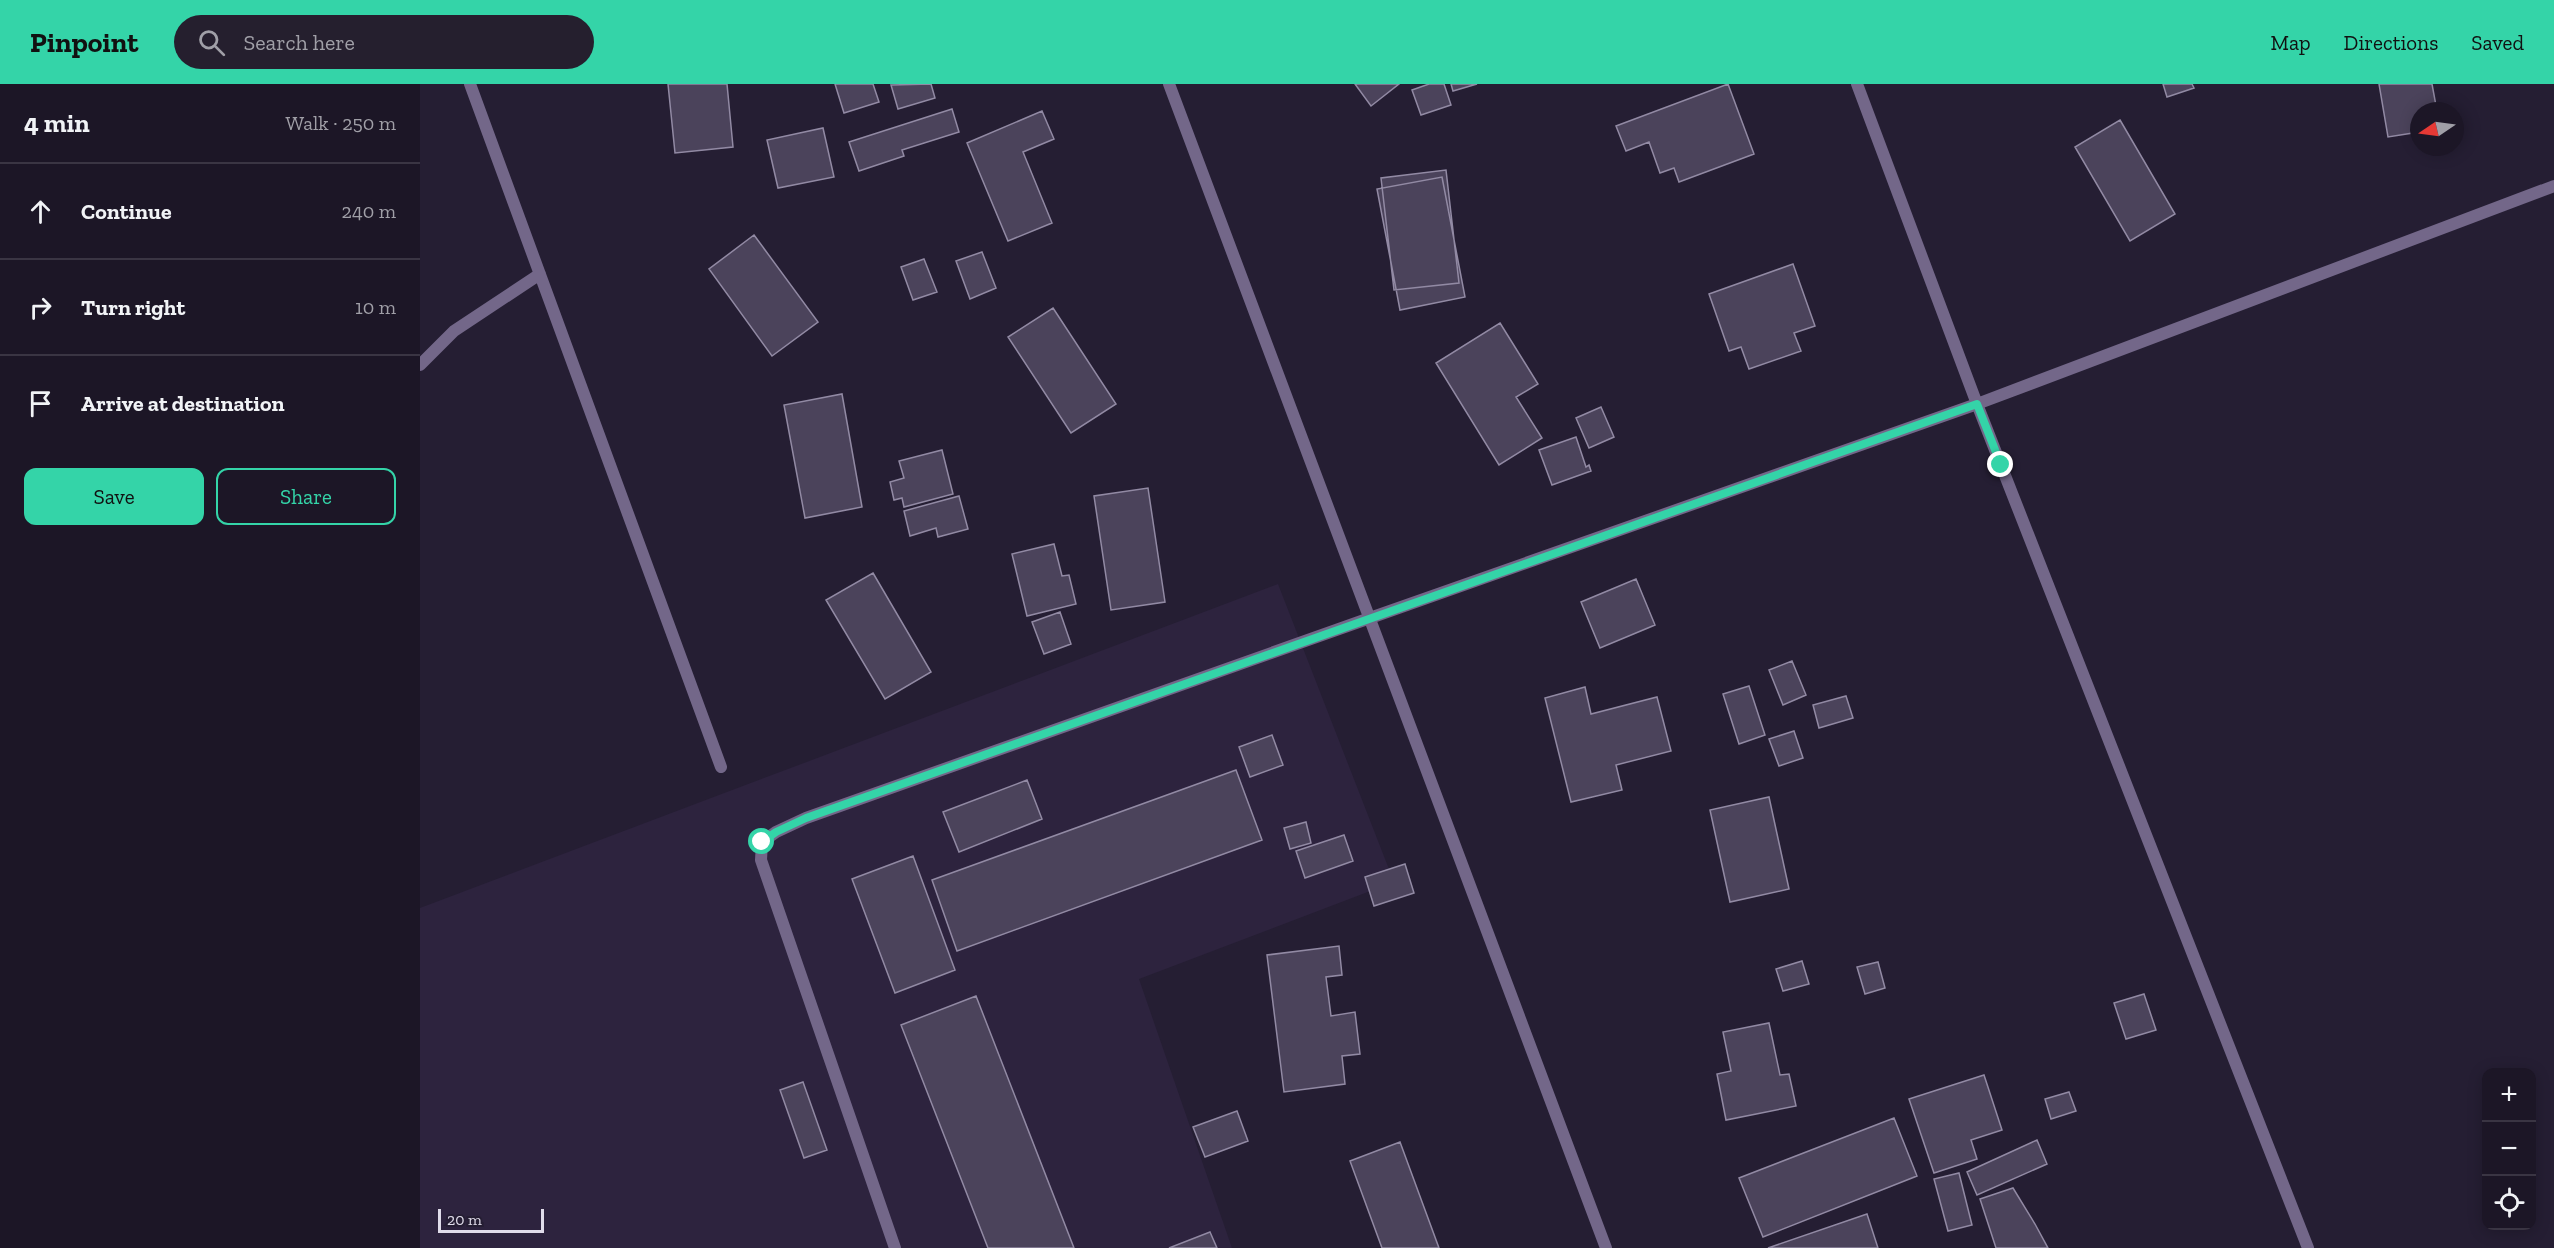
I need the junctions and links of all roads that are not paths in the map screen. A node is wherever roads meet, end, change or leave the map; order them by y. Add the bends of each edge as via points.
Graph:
1 (470, 84) edge
2 (1169, 84) edge
3 (1857, 84) edge
4 (2554, 186) edge
5 (540, 274) junction
6 (420, 365) edge
7 (1977, 404) junction
8 (1370, 618) junction
9 (722, 767) dead end
10 (895, 1248) edge
11 (1606, 1248) edge
12 (2308, 1248) edge

1 - 5 street
2 - 8 street
3 - 7 street
4 - 7 street
5 - 6 street via 454,331
5 - 9 street
7 - 8 street
7 - 12 street
8 - 10 street via 806,818 762,842 761,860
8 - 11 street

